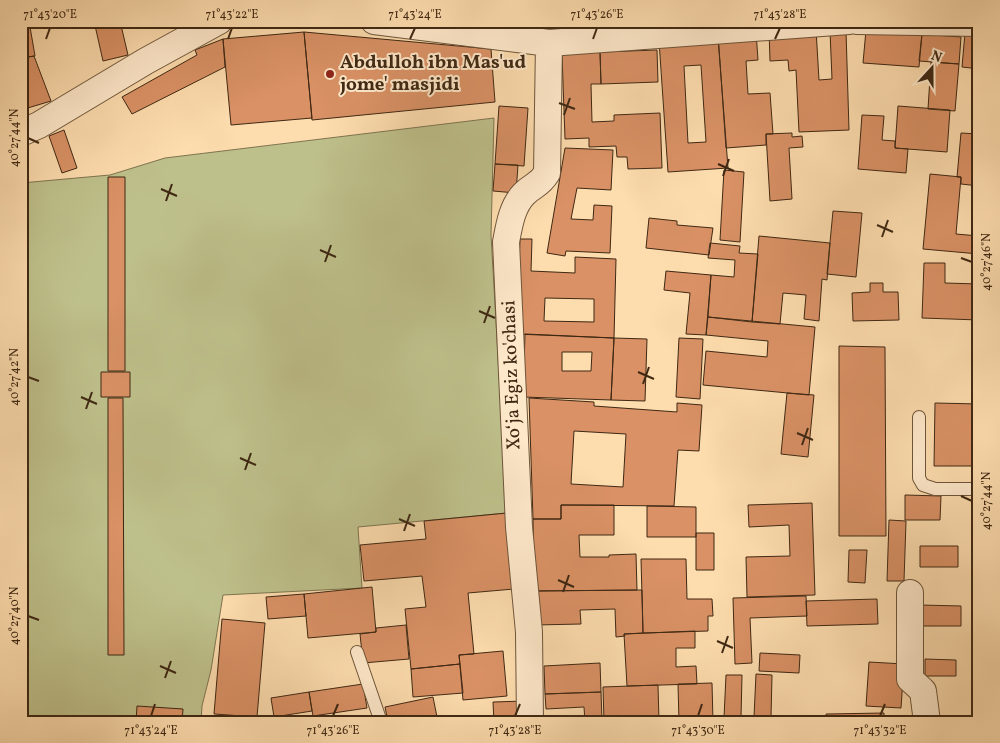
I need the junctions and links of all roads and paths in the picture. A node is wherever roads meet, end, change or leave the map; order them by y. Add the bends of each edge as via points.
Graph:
1 (219, 21) edge
2 (374, 21) edge
3 (849, 21) edge
4 (856, 21) edge
5 (979, 23) edge
6 (549, 43) junction
7 (21, 133) edge
8 (918, 417) dead end
9 (979, 489) edge
10 (910, 593) dead end
11 (357, 652) dead end
12 (381, 722) edge
13 (530, 722) edge
14 (927, 722) edge

1 - 7 street
2 - 6 street
3 - 6 street
4 - 5 street
6 - 13 street, Xoʻja Egiz ko'chasi via 547,173 541,182 524,194 511,217 506,242 519,517 529,632
8 - 9 lane via 919,478 923,486
10 - 14 street via 910,679 922,691
11 - 12 lane

